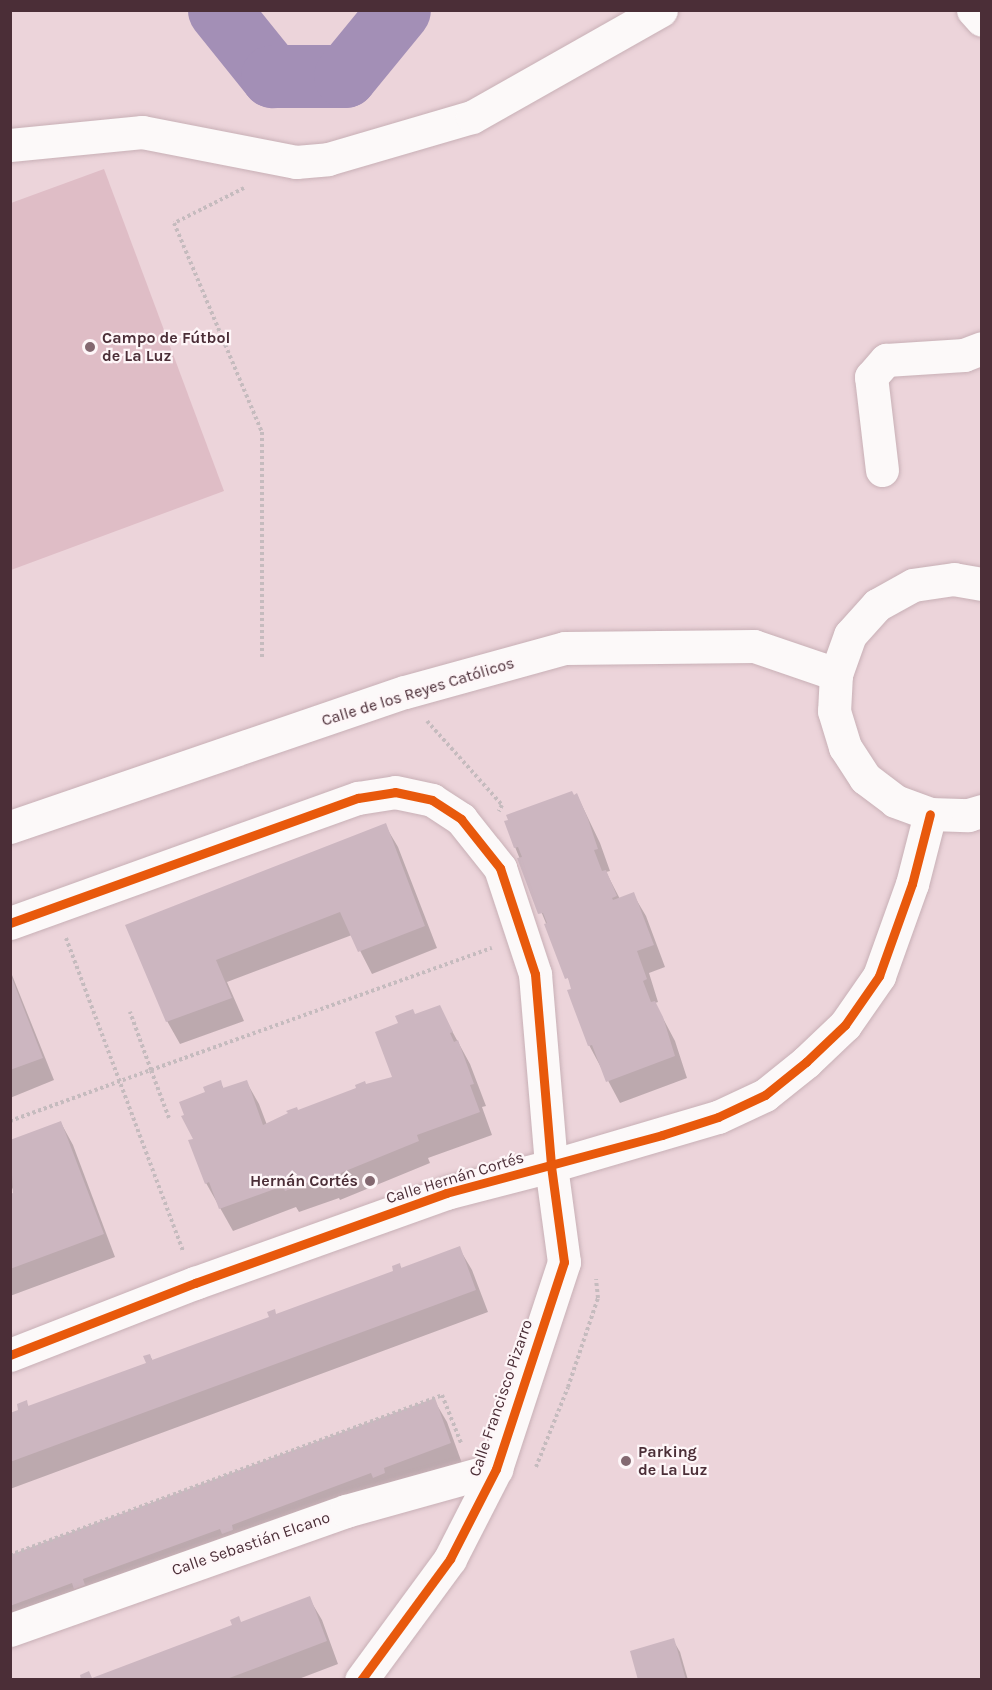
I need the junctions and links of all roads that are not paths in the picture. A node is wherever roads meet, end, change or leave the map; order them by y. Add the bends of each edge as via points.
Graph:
1 (661, 10) edge
2 (973, 10) edge
3 (981, 20) edge
4 (10, 145) edge
5 (981, 348) edge
6 (882, 470) dead end
7 (981, 584) edge
8 (836, 674) junction
9 (981, 811) edge
10 (930, 814) junction
11 (10, 826) edge
12 (10, 923) edge
13 (551, 1166) junction
14 (10, 1355) edge
15 (496, 1469) junction
16 (10, 1630) edge
17 (361, 1680) edge

1 - 4 street via 472,117 328,159 296,162 142,132
2 - 3 street
5 - 6 street via 964,354 886,360 871,377
7 - 8 street via 954,579 913,585 878,605 850,635
8 - 10 street via 834,711 845,747 865,778 895,801
8 - 11 street, Calle de los Reyes Católicos via 754,646 565,648 405,692
9 - 10 street via 968,815
10 - 13 street, Calle Hernán Cortés via 912,884 879,976 845,1025 806,1062 765,1095 717,1117
12 - 13 street, Calle Francisco Pizarro via 358,798 395,792 432,800 461,819 500,868 535,974
13 - 14 street, Calle Hernán Cortés via 446,1193 195,1283
13 - 15 street, Calle Francisco Pizarro via 564,1262
15 - 16 street, Calle Sebastián Elcano via 346,1511
15 - 17 street, Calle Francisco Pizarro via 450,1559

